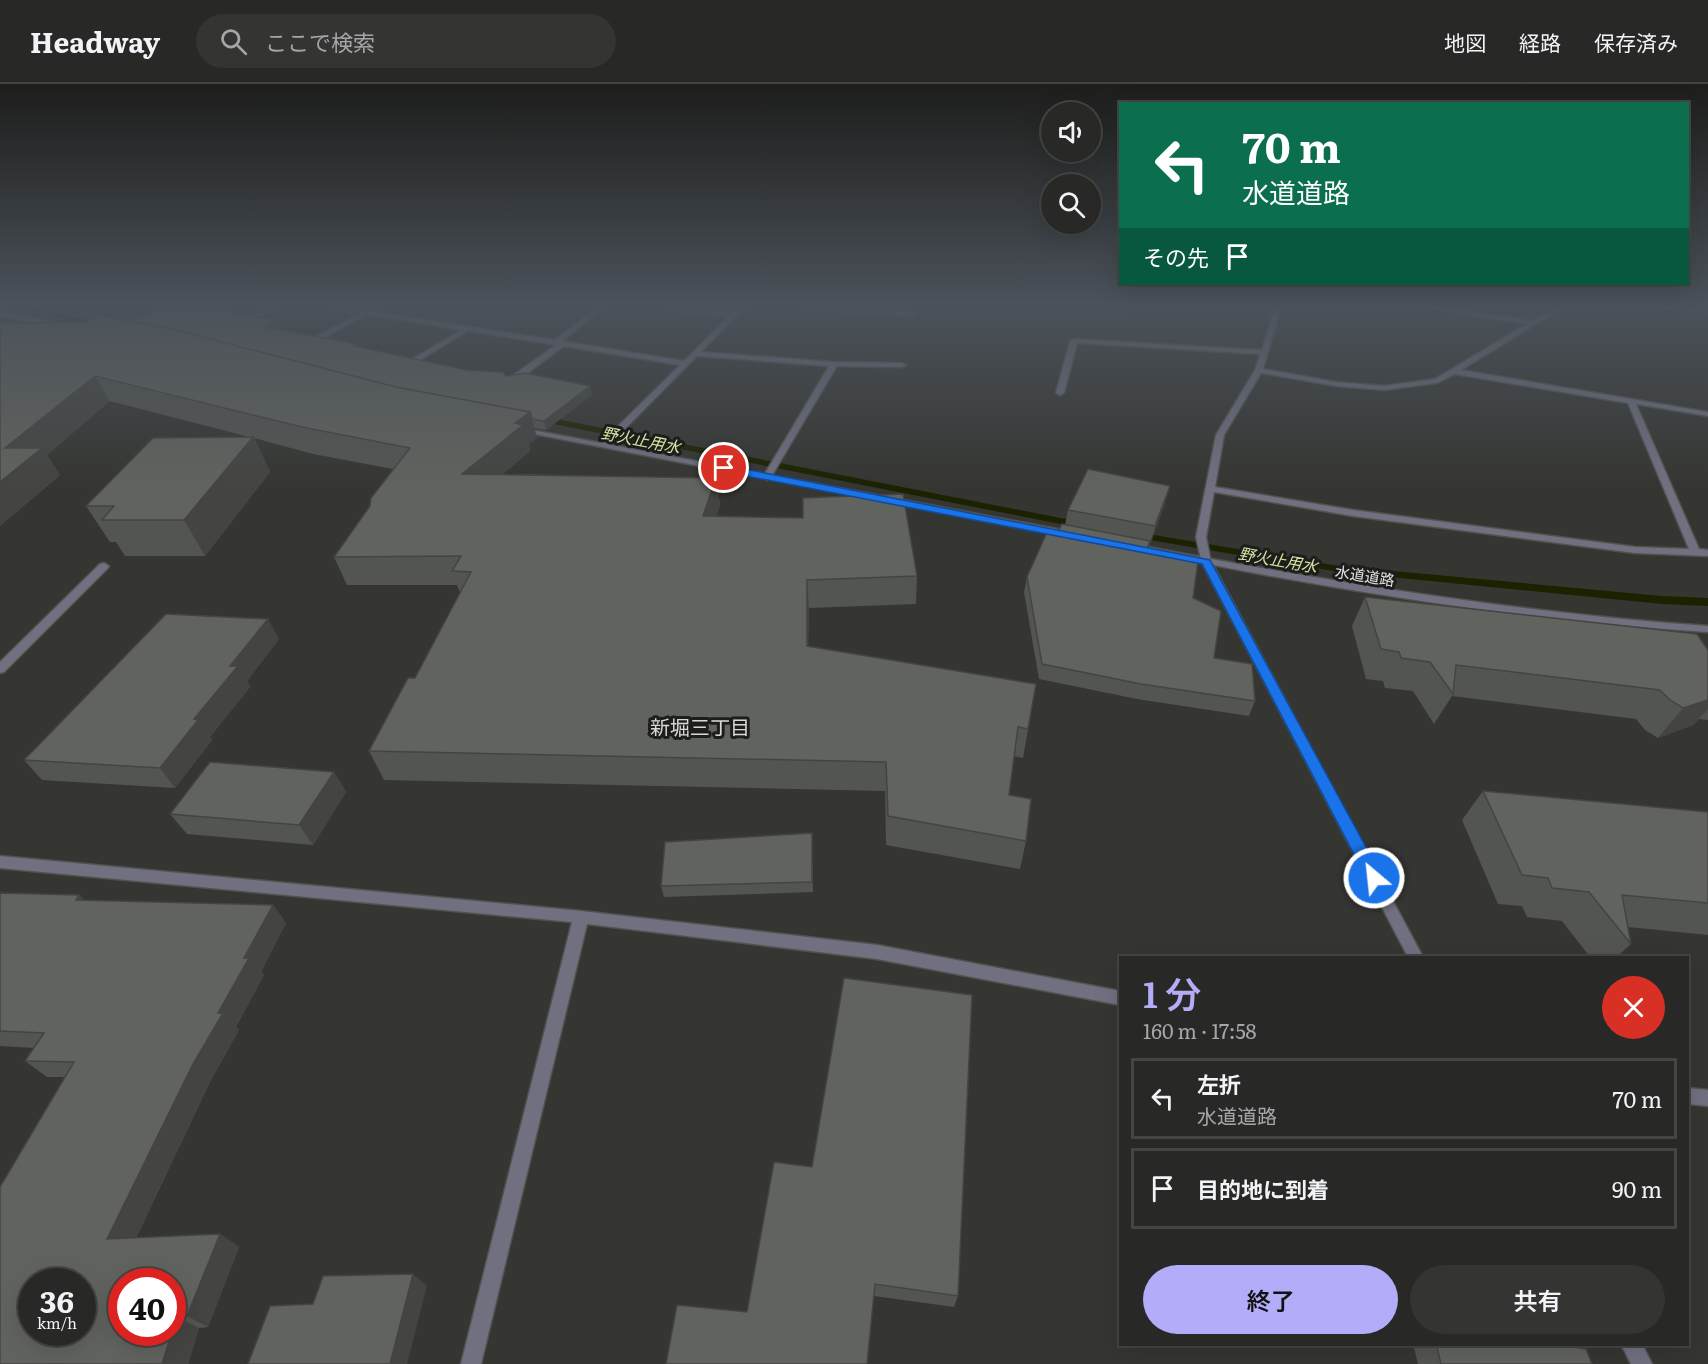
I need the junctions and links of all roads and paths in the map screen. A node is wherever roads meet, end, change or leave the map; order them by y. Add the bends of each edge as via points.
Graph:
1 (529, 367) edge
2 (680, 367) edge
3 (832, 367) edge
4 (1067, 367) edge
5 (1260, 367) edge
6 (1460, 367) edge
7 (1259, 370) junction
8 (1453, 371) junction
9 (511, 381) edge
10 (1060, 393) dead end
11 (1630, 401) junction
12 (1708, 414) edge
13 (511, 427) edge
14 (605, 444) junction
15 (767, 477) junction
16 (1210, 489) junction
17 (1067, 534) edge
18 (1125, 545) edge
19 (1695, 552) junction
20 (1708, 553) edge
21 (1206, 562) junction
22 (104, 566) dead end
23 (1708, 629) edge
24 (0, 669) edge
25 (0, 862) edge
26 (581, 917) junction
27 (1415, 956) edge
28 (1119, 998) edge
29 (1689, 1096) edge
30 (1708, 1098) edge
31 (1632, 1346) edge
32 (471, 1364) edge
33 (1642, 1364) edge

1 - 9 street
2 - 14 street
3 - 15 street
4 - 10 street
5 - 7 street
6 - 8 street
7 - 8 street via 1384,388 1437,381
7 - 16 street via 1220,435
8 - 11 street
11 - 12 street
11 - 19 street
13 - 14 street
14 - 15 street
15 - 17 street
16 - 19 street via 1353,513 1635,550
16 - 21 street via 1201,537
18 - 21 street, 水道道路
19 - 20 street
21 - 23 street, 水道道路 via 1534,614
21 - 27 street
22 - 24 street
25 - 26 street
26 - 28 street via 877,952
26 - 32 street
29 - 30 street
31 - 33 street

